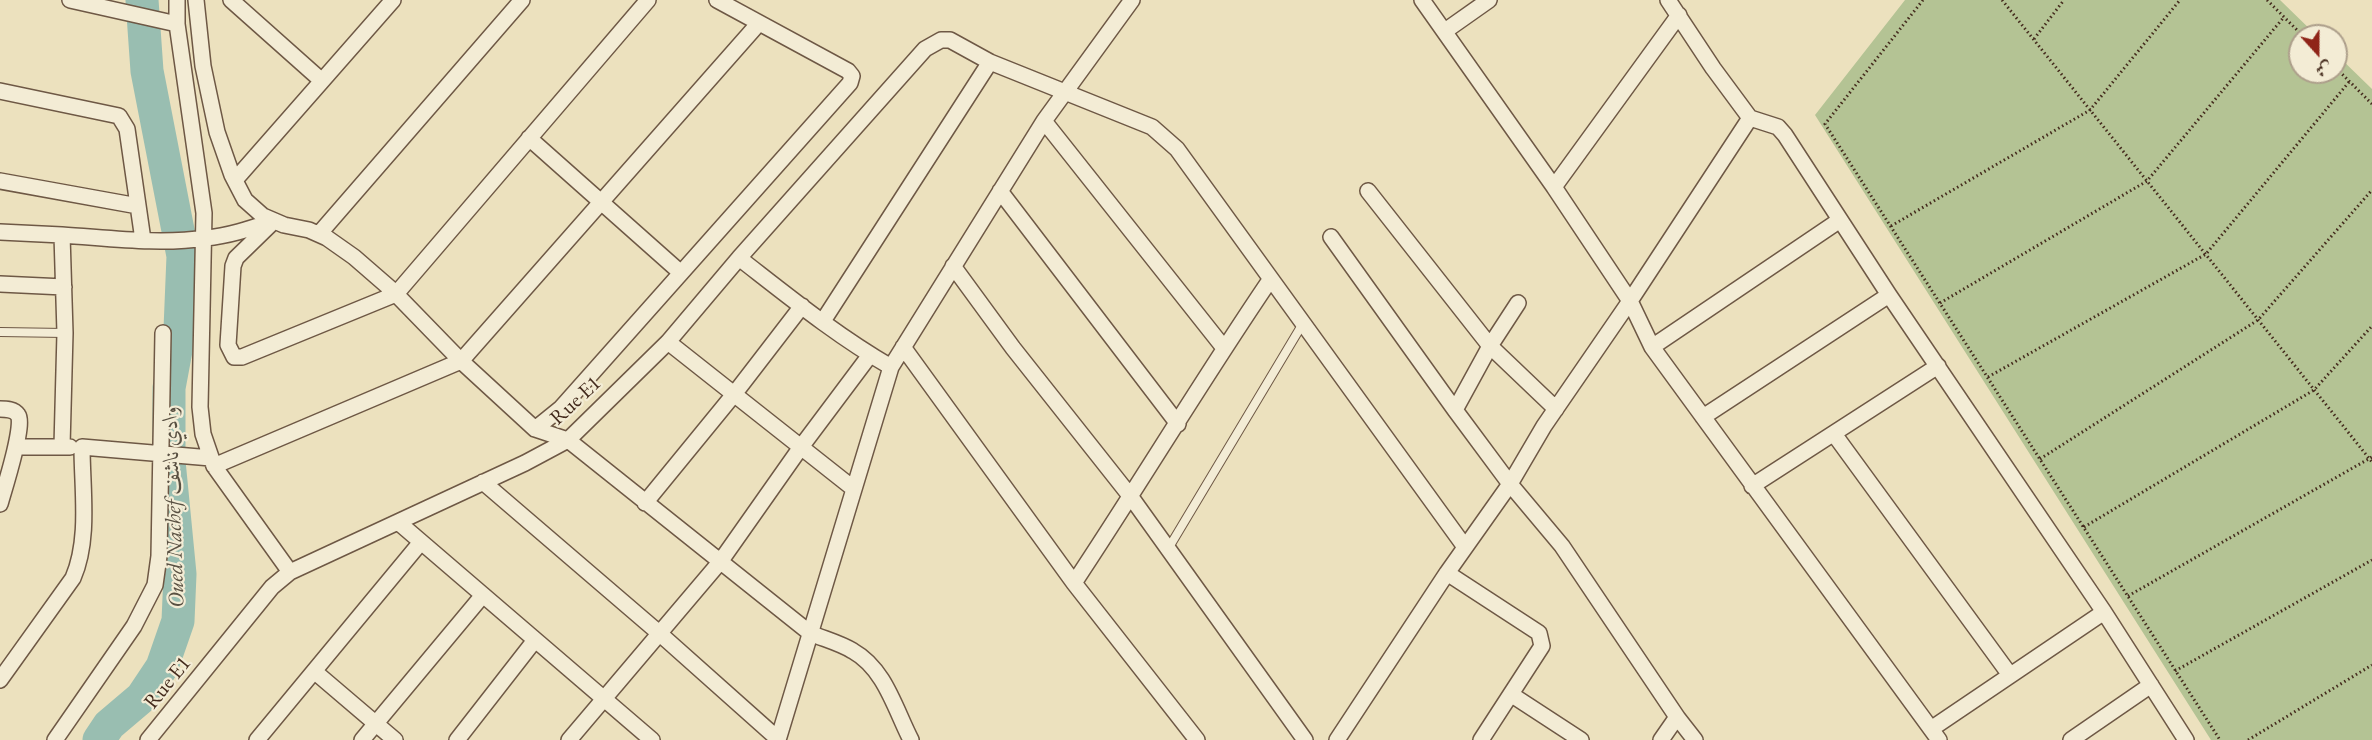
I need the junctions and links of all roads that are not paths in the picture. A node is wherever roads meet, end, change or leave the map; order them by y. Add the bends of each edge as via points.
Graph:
1 (70, 0) edge
2 (177, 0) edge
3 (196, 0) edge
4 (231, 0) edge
5 (522, 0) edge
6 (648, 0) edge
7 (717, 0) edge
8 (1132, 0) edge
9 (1422, 0) edge
10 (1489, 0) edge
11 (1668, 0) edge
12 (386, 2) edge
13 (125, 6) edge
14 (1678, 15) junction
15 (759, 23) junction
16 (177, 24) junction
17 (1445, 31) junction
18 (990, 62) junction
19 (322, 81) junction
20 (0, 91) edge
21 (1065, 92) junction
22 (1750, 118) junction
23 (1044, 121) junction
24 (529, 138) junction
25 (235, 180) junction
26 (0, 181) edge
27 (1554, 187) junction
28 (1000, 191) junction
29 (1368, 191) dead end
30 (601, 202) junction
31 (138, 207) junction
32 (1840, 220) junction
33 (274, 221) junction
34 (0, 232) edge
35 (62, 234) junction
36 (319, 234) junction
37 (1331, 237) dead end
38 (205, 239) junction
39 (143, 240) junction
40 (739, 258) junction
41 (953, 266) junction
42 (681, 273) junction
43 (1270, 280) junction
44 (0, 284) edge
45 (64, 287) junction
46 (396, 294) junction
47 (1889, 295) junction
48 (1630, 301) junction
49 (1518, 303) dead end
50 (802, 306) junction
51 (823, 321) junction
52 (1302, 325) junction
53 (0, 332) edge
54 (64, 333) junction
55 (163, 333) dead end
56 (668, 342) junction
57 (1490, 346) junction
58 (1652, 346) junction
59 (903, 347) junction
60 (1224, 348) junction
61 (870, 355) junction
62 (461, 361) junction
63 (1938, 366) junction
64 (891, 367) junction
65 (735, 393) junction
66 (1556, 409) junction
67 (0, 410) edge
68 (1455, 410) junction
69 (1703, 417) junction
70 (1178, 424) junction
71 (535, 429) junction
72 (1834, 434) junction
73 (568, 440) junction
74 (62, 446) junction
75 (16, 447) junction
76 (82, 447) junction
77 (801, 447) junction
78 (160, 452) junction
79 (212, 462) junction
80 (483, 482) junction
81 (1510, 484) junction
82 (1752, 486) junction
83 (854, 489) junction
84 (1131, 498) junction
85 (645, 503) junction
86 (0, 504) edge
87 (398, 522) junction
88 (421, 542) junction
89 (1465, 547) junction
90 (1168, 549) junction
91 (720, 562) junction
92 (290, 572) junction
93 (1447, 573) junction
94 (1074, 583) junction
95 (483, 595) junction
96 (2104, 612) junction
97 (659, 633) junction
98 (810, 633) junction
99 (535, 640) junction
100 (314, 671) junction
101 (2010, 675) junction
102 (0, 680) edge
103 (2151, 685) junction
104 (1512, 695) junction
105 (603, 698) junction
106 (1677, 717) junction
107 (375, 723) junction
108 (1935, 734) edge
109 (1575, 738) edge
110 (778, 739) edge
111 (55, 740) edge
112 (148, 740) edge
113 (257, 740) edge
114 (362, 740) edge
115 (395, 740) edge
116 (457, 740) edge
117 (569, 740) edge
118 (652, 740) edge
119 (911, 740) edge
120 (1197, 740) edge
121 (1305, 740) edge
122 (1337, 740) edge
123 (1481, 740) edge
124 (1661, 740) edge
125 (1695, 740) edge
126 (2071, 740) edge
127 (2186, 740) edge

1 - 13 street
2 - 16 street
3 - 25 street via 205,77 217,132
4 - 19 street
5 - 36 street
6 - 24 street
7 - 15 street
8 - 21 street
9 - 17 street
10 - 17 street
11 - 14 street
12 - 19 street
13 - 16 street
14 - 22 street
14 - 27 street
15 - 30 street
15 - 42 street via 849,71 850,83
16 - 38 street
17 - 27 street
18 - 21 street
18 - 40 street, Rue E1 via 950,40 941,40 925,49
18 - 51 street
19 - 25 street
20 - 31 street via 119,116 128,129
21 - 23 street
21 - 43 street via 1152,127 1166,137
22 - 32 street via 1778,127
22 - 48 street
23 - 28 street
23 - 60 street
24 - 30 street
24 - 46 street
25 - 33 street via 246,200
26 - 31 street
27 - 48 street
28 - 41 street
28 - 70 street
29 - 57 street
30 - 42 street
30 - 62 street
31 - 39 street
32 - 47 street
32 - 58 street
33 - 36 street
33 - 38 street
33 - 46 street via 236,258 233,266 228,345 234,357
34 - 35 street
35 - 39 street
35 - 45 street
36 - 46 street via 354,257
37 - 68 street
38 - 39 street
38 - 79 street via 200,407
40 - 50 street
40 - 56 street, Rue E1
41 - 59 street
41 - 84 street
42 - 71 street via 561,408
43 - 52 street
43 - 60 street
44 - 45 street
45 - 54 street
46 - 62 street
47 - 63 street
47 - 69 street
48 - 58 street
48 - 66 street
49 - 57 street
50 - 51 street
50 - 65 street
51 - 61 street
52 - 89 street
52 - 90 lane
53 - 54 lane
54 - 74 street
55 - 78 street
56 - 65 street
56 - 73 street, Rue E1
57 - 66 street
57 - 68 street
58 - 69 street
59 - 64 street
59 - 94 street
60 - 70 street
61 - 64 street
61 - 77 street
62 - 71 street
62 - 79 street
63 - 72 street
63 - 96 street
64 - 83 street
65 - 77 street
65 - 85 street
66 - 81 street
67 - 75 street via 18,414
68 - 81 street
69 - 82 street
70 - 84 street
71 - 73 street
72 - 82 street
72 - 101 street
73 - 80 street, Rue E1
73 - 85 street
74 - 75 street
74 - 76 street
75 - 86 street
76 - 78 street
76 - 102 street via 83,527 79,564
77 - 83 street
77 - 91 street
78 - 79 street
78 - 111 street via 155,585 134,626
79 - 92 street
80 - 87 street, Rue E1
80 - 97 street
81 - 89 street
81 - 106 street via 1562,546
82 - 108 street
83 - 98 street
84 - 90 street
84 - 94 street
85 - 91 street
87 - 88 street
87 - 92 street, Rue E1
88 - 95 street
88 - 100 street
89 - 93 street
90 - 121 street
91 - 97 street
91 - 98 street
92 - 112 street, Rue E1 via 272,587
93 - 104 street via 1539,633 1542,646
93 - 122 street
94 - 120 street
95 - 99 street
95 - 107 street
96 - 101 street
96 - 103 street
97 - 105 street
97 - 110 street
98 - 110 street
98 - 119 street via 854,651 871,665 882,679
99 - 105 street
99 - 116 street
100 - 107 street
100 - 113 street
101 - 108 street
103 - 126 street
103 - 127 street
104 - 109 street
104 - 123 street
105 - 117 street
105 - 118 street
106 - 124 street
106 - 125 street
107 - 114 street
107 - 115 street

